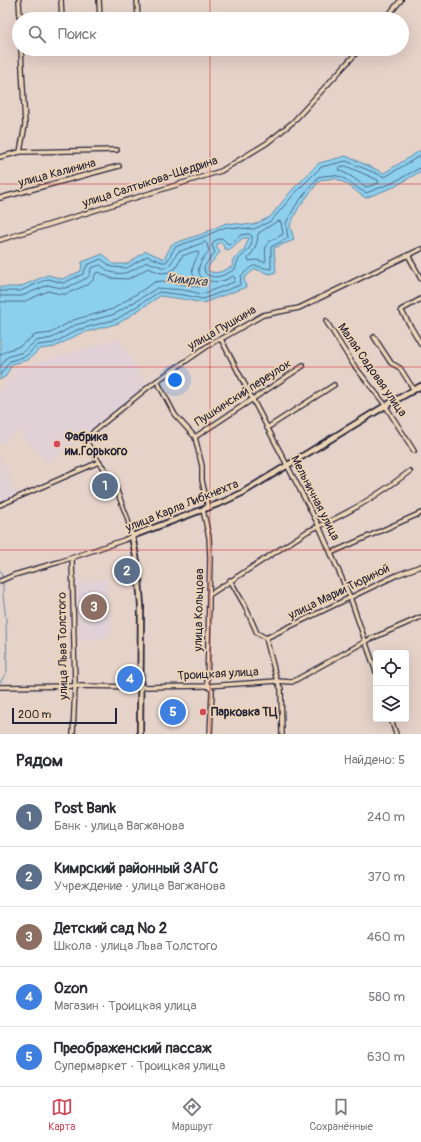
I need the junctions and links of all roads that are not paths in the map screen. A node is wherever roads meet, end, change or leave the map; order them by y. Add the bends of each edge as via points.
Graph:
1 (19, 0) edge
2 (61, 0) edge
3 (99, 0) edge
4 (137, 0) edge
5 (401, 0) edge
6 (20, 12) edge
7 (62, 12) edge
8 (100, 12) edge
9 (138, 12) edge
10 (391, 12) edge
11 (21, 56) edge
12 (353, 56) edge
13 (117, 150) dead end
14 (20, 152) junction
15 (0, 157) edge
16 (119, 166) dead end
17 (0, 198) edge
18 (0, 240) edge
19 (421, 248) edge
20 (408, 255) junction
21 (421, 279) edge
22 (421, 299) edge
23 (326, 321) dead end
24 (374, 337) dead end
25 (221, 339) junction
26 (421, 344) edge
27 (303, 366) dead end
28 (157, 381) junction
29 (334, 385) dead end
30 (420, 388) edge
31 (414, 390) junction
32 (252, 400) junction
33 (386, 406) junction
34 (267, 428) junction
35 (195, 437) junction
36 (414, 451) dead end
37 (99, 462) junction
38 (288, 465) junction
39 (410, 471) dead end
40 (0, 505) edge
41 (208, 508) junction
42 (203, 510) junction
43 (421, 513) edge
44 (319, 526) junction
45 (132, 536) junction
46 (331, 552) junction
47 (72, 558) junction
48 (421, 566) edge
49 (230, 580) junction
50 (0, 581) edge
51 (209, 594) junction
52 (350, 597) junction
53 (421, 617) edge
54 (266, 638) junction
55 (366, 641) junction
56 (373, 663) edge
57 (277, 682) junction
58 (75, 686) junction
59 (207, 686) junction
60 (0, 687) edge
61 (141, 687) junction
62 (392, 722) edge
63 (73, 734) edge
64 (140, 734) edge
65 (210, 734) edge
66 (282, 734) edge
67 (396, 734) edge

1 - 6 street
2 - 7 street
3 - 8 street
4 - 9 street
5 - 10 street
11 - 14 street via 25,125
12 - 18 street, улица Салтыкова-Щедрина via 292,122 267,143 220,171
13 - 14 street
14 - 15 street
16 - 17 street, улица Калинина
19 - 20 street, улица Пушкина
20 - 21 street
20 - 25 street, улица Пушкина via 299,308 263,315
22 - 26 street via 401,310
23 - 33 street, Малая Садовая улица via 353,364
24 - 31 street via 390,363 400,368
25 - 28 street, улица Пушкина
25 - 32 street, Мельничная улица
27 - 32 street, Пушкинский переулок
28 - 35 street via 175,416
28 - 37 street, улица Пушкина via 86,440
29 - 34 street
30 - 31 street, улица Карла Либкнехта
31 - 33 street, улица Карла Либкнехта
32 - 34 street, Мельничная улица
32 - 35 street, Пушкинский переулок
33 - 36 street, Малая Садовая улица
33 - 38 street, улица Карла Либкнехта
34 - 38 street, Мельничная улица
35 - 41 street
37 - 40 street
37 - 45 street via 112,478
38 - 41 street, улица Карла Либкнехта via 242,493
38 - 44 street, Мельничная улица
39 - 44 street via 373,496
41 - 42 street, улица Карла Либкнехта
42 - 45 street, улица Карла Либкнехта
42 - 51 street, улица Кольцова via 209,537
43 - 46 street
44 - 46 street, Мельничная улица
44 - 49 street
45 - 47 street, улица Карла Либкнехта
45 - 61 street via 141,606
46 - 52 street, Мельничная улица
47 - 50 street, улица Карла Либкнехта
47 - 58 street, улица Льва Толстого
48 - 52 street, улица Марии Тюриной
49 - 51 street
49 - 54 street via 257,633
51 - 59 street, улица Кольцова
52 - 54 street, улица Марии Тюриной
52 - 55 street, Мельничная улица
53 - 55 street, Троицкая улица
54 - 57 street
55 - 56 street, Мельничная улица
55 - 57 street, Троицкая улица via 292,682
57 - 59 street, Троицкая улица
57 - 66 street via 281,689
58 - 60 street, Троицкая улица
58 - 61 street, Троицкая улица
58 - 63 street, улица Льва Толстого
59 - 61 street, Троицкая улица
59 - 65 street, улица Кольцова via 212,693
61 - 64 street
62 - 67 street

